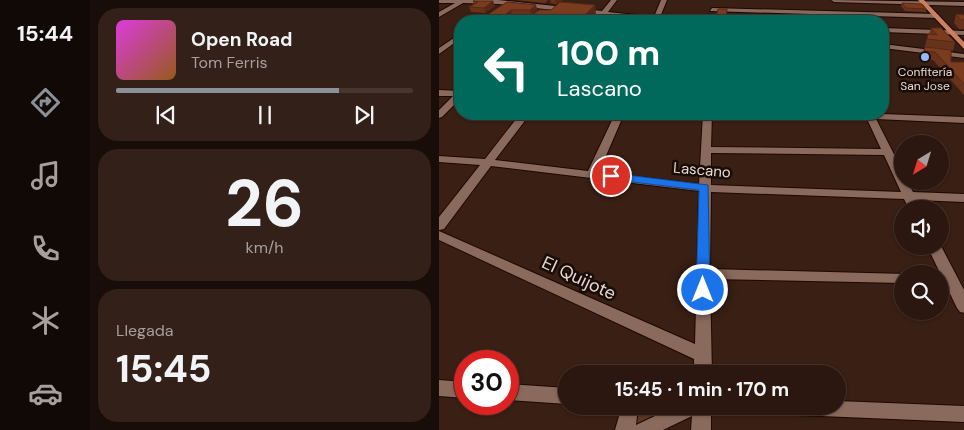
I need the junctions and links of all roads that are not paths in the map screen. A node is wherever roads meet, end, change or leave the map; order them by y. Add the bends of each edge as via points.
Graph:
1 (614, 0) edge
2 (664, 0) edge
3 (834, 0) edge
4 (439, 1) edge
5 (462, 1) edge
6 (922, 1) edge
7 (507, 2) edge
8 (714, 2) dead end
9 (964, 4) edge
10 (824, 10) junction
11 (493, 12) edge
12 (605, 12) junction
13 (439, 15) edge
14 (603, 15) edge
15 (630, 15) edge
16 (657, 15) edge
17 (826, 15) edge
18 (935, 16) junction
19 (889, 30) edge
20 (951, 33) junction
21 (964, 33) edge
22 (454, 41) edge
23 (439, 43) edge
24 (451, 43) junction
25 (454, 43) edge
26 (889, 47) edge
27 (964, 48) edge
28 (439, 52) edge
29 (964, 56) edge
30 (439, 93) edge
31 (454, 94) edge
32 (454, 100) edge
33 (439, 114) edge
34 (889, 116) edge
35 (520, 120) edge
36 (617, 120) edge
37 (707, 120) edge
38 (872, 120) edge
39 (964, 120) edge
40 (706, 150) junction
41 (888, 152) junction
42 (439, 159) edge
43 (488, 162) junction
44 (592, 174) junction
45 (705, 188) junction
46 (909, 196) junction
47 (964, 198) edge
48 (911, 200) edge
49 (440, 225) edge
50 (703, 274) junction
51 (894, 278) edge
52 (949, 284) edge
53 (964, 308) edge
54 (704, 356) junction
55 (704, 365) edge
56 (439, 388) edge
57 (454, 389) edge
58 (519, 393) edge
59 (558, 395) edge
60 (846, 409) edge
61 (964, 414) edge
62 (628, 415) edge
63 (676, 415) edge
64 (702, 415) edge
65 (625, 430) edge
66 (643, 430) edge
67 (701, 430) edge

1 - 12 street
2 - 16 street
3 - 6 street
4 - 5 street
5 - 7 street
5 - 13 street
6 - 9 street
6 - 18 main road
7 - 11 street
7 - 12 street
8 - 10 street via 711,13
10 - 17 street
10 - 18 street
12 - 14 street
12 - 15 street
18 - 20 main road
19 - 20 street
20 - 21 street
20 - 27 main road
22 - 24 street
23 - 24 street
24 - 25 street
24 - 28 street
26 - 29 street
30 - 31 street
32 - 33 street
34 - 39 street
35 - 43 street
36 - 44 street
37 - 40 street
38 - 41 street
40 - 41 street
40 - 45 street
41 - 46 street
42 - 43 street, Lascano
43 - 44 street, Lascano
43 - 49 street
44 - 45 street, Lascano
45 - 46 street, Lascano
45 - 50 street
46 - 47 street, Lascano
46 - 48 street
49 - 54 street, El Quijote
50 - 51 street
50 - 54 street
52 - 53 street
54 - 55 street
56 - 57 street
58 - 59 street
60 - 61 street
62 - 65 street
63 - 66 street
64 - 67 street

